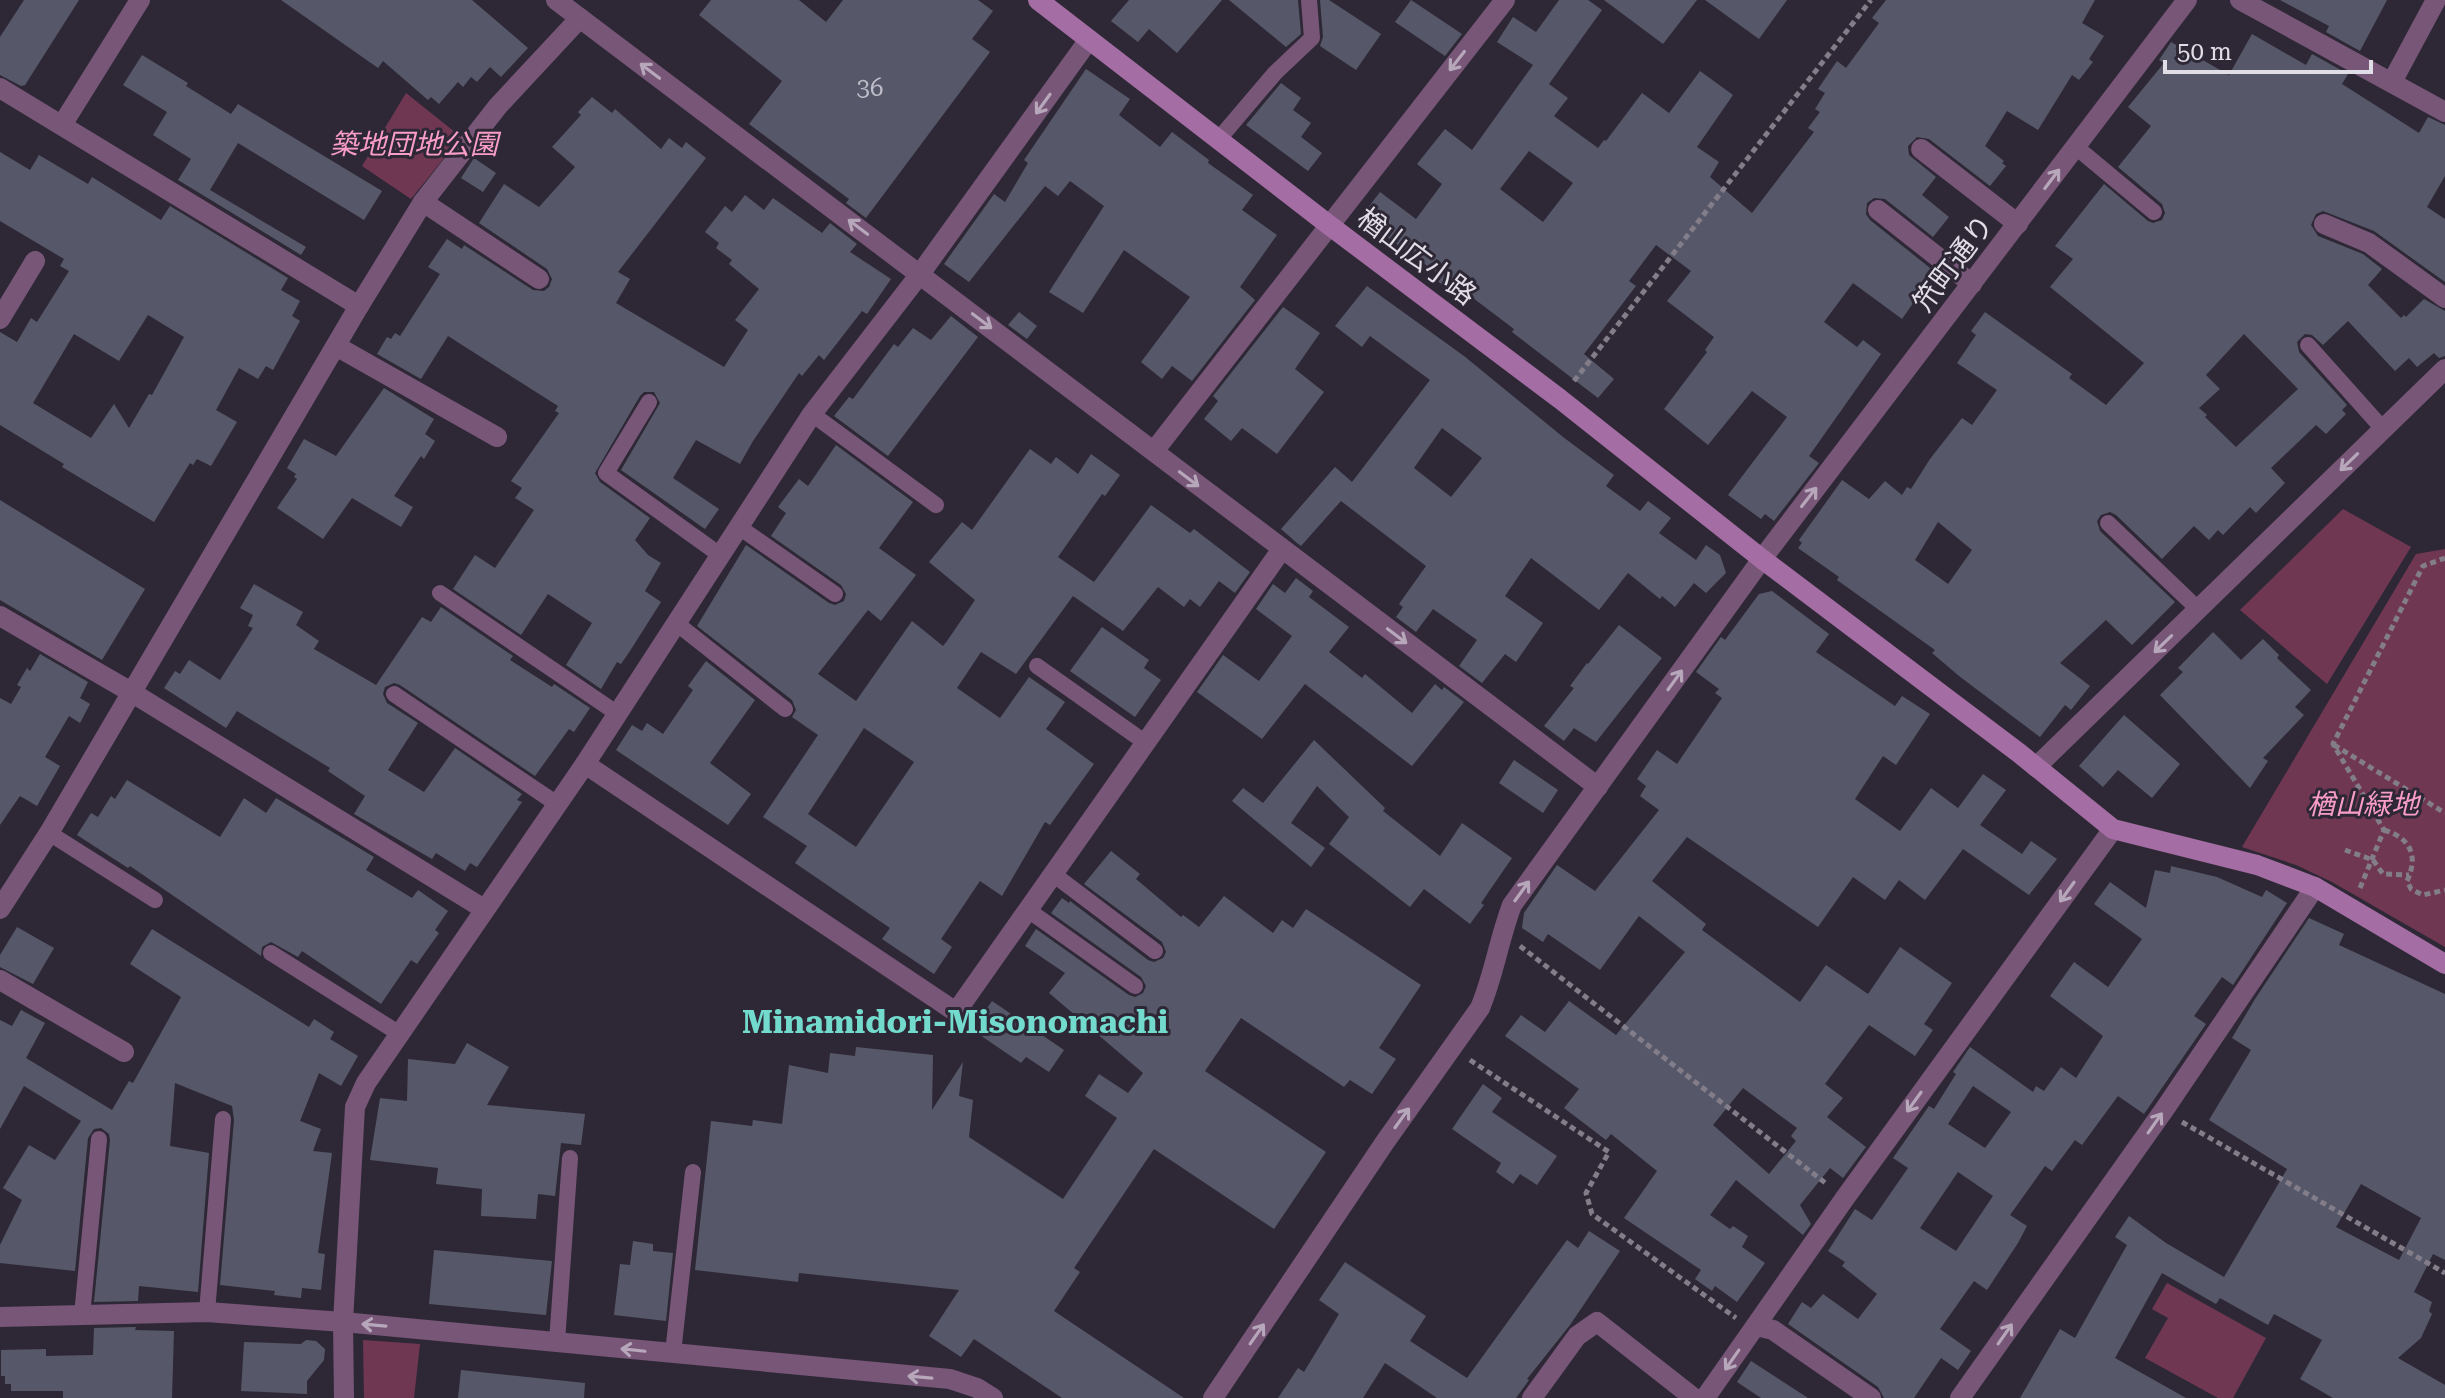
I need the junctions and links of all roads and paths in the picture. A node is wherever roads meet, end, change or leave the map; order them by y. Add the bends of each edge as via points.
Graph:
1 (140, 0) edge
2 (556, 0) edge
3 (1038, 0) edge
4 (1309, 0) edge
5 (1505, 0) edge
6 (1871, 0) edge
7 (2187, 0) edge
8 (2240, 0) edge
9 (2436, 0) edge
10 (580, 18) junction
11 (1088, 41) junction
12 (2392, 82) junction
13 (0, 88) edge
14 (2445, 112) edge
15 (62, 125) junction
16 (1218, 140) junction
17 (2076, 147) junction
18 (1921, 149) dead end
19 (423, 202) junction
20 (1878, 210) dead end
21 (2154, 212) dead end
22 (2018, 224) junction
23 (2324, 224) dead end
24 (1329, 225) junction
25 (35, 261) dead end
26 (920, 274) junction
27 (539, 279) dead end
28 (1972, 284) junction
29 (2445, 298) edge
30 (359, 306) junction
31 (0, 319) edge
32 (2308, 345) dead end
33 (336, 346) junction
34 (2445, 369) edge
35 (1560, 399) junction
36 (649, 402) dead end
37 (812, 414) junction
38 (2383, 429) junction
39 (497, 437) dead end
40 (1154, 451) junction
41 (936, 505) dead end
42 (2108, 523) dead end
43 (739, 527) junction
44 (1282, 549) junction
45 (720, 555) junction
46 (2445, 558) edge
47 (1762, 559) junction
48 (440, 593) dead end
49 (835, 594) dead end
50 (2198, 609) junction
51 (0, 616) edge
52 (676, 623) junction
53 (1037, 666) dead end
54 (131, 692) junction
55 (394, 694) dead end
56 (785, 709) dead end
57 (618, 714) junction
58 (1146, 743) junction
59 (2333, 744) junction
60 (585, 764) junction
61 (2036, 767) junction
62 (1598, 787) junction
63 (557, 804) junction
64 (2445, 813) edge
65 (2113, 829) junction
66 (2384, 830) junction
67 (49, 833) junction
68 (2345, 850) dead end
69 (2373, 860) junction
70 (1053, 874) junction
71 (2410, 875) junction
72 (2348, 884) dead end
73 (2315, 887) junction
74 (2445, 890) edge
75 (2357, 893) junction
76 (2371, 898) dead end
77 (155, 900) dead end
78 (0, 909) edge
79 (484, 909) junction
80 (1028, 910) junction
81 (1502, 931) junction
82 (1155, 951) dead end
83 (271, 953) dead end
84 (2445, 964) edge
85 (0, 980) edge
86 (1135, 986) dead end
87 (400, 1034) junction
88 (1452, 1049) junction
89 (124, 1052) dead end
90 (2164, 1110) junction
91 (223, 1119) dead end
92 (99, 1139) dead end
93 (570, 1158) dead end
94 (693, 1172) dead end
95 (1845, 1198) junction
96 (2445, 1273) edge
97 (207, 1312) junction
98 (82, 1315) junction
99 (0, 1317) edge
100 (343, 1322) junction
101 (1757, 1326) junction
102 (557, 1342) junction
103 (673, 1353) junction
104 (344, 1398) edge
105 (993, 1398) edge
106 (1213, 1398) edge
107 (1532, 1398) edge
108 (1694, 1398) edge
109 (1705, 1398) edge
110 (1871, 1398) edge
111 (1960, 1398) edge

1 - 15 street
2 - 10 street
3 - 11 street, 楢山広小路
4 - 16 lane via 1312,38
5 -> 24 street
6 - 35 path
7 - 17 street, 笊町通り
8 - 12 street
9 - 12 street
10 - 19 street via 498,106
26 -> 10 street
11 - 16 street, 楢山広小路
11 -> 26 street
12 - 14 street
13 - 15 street
15 - 30 street
16 - 24 street, 楢山広小路
17 - 21 lane
22 -> 17 street, 笊町通り
18 - 22 street
19 - 27 street
19 - 30 street
20 - 28 street
22 - 28 street, 笊町通り
23 - 29 street via 2369,243
24 - 35 street, 楢山広小路
24 - 40 street
25 - 31 street
26 - 37 street
26 -> 40 street
47 -> 28 street, 笊町通り
30 - 33 street
32 - 38 lane
33 - 39 street
33 - 54 street
34 - 38 street
35 - 47 street, 楢山広小路
36 - 45 lane via 606,473
37 - 41 lane
37 - 43 street
38 -> 50 street
40 -> 44 street
42 - 50 lane
43 - 45 street
43 - 49 lane
44 - 58 street
44 -> 62 street
45 - 52 street
46 - 59 path via 2423,566
47 - 61 street, 楢山広小路
62 -> 47 street, 笊町通り
48 - 57 lane
50 -> 61 street
51 - 54 street
52 - 56 lane
52 - 57 street
53 - 58 lane
54 - 67 street
54 - 79 street
55 - 63 lane
57 - 60 street
58 - 70 street
59 - 64 path
59 - 66 path
60 - 63 street
60 - 80 street via 956,1012
61 - 65 street, 楢山広小路
81 -> 62 street, 笊町通り via 1512,905
63 - 79 street
65 - 73 street via 2257,865
65 -> 95 street
66 - 69 path
66 - 71 path via 2398,835 2412,850
67 - 77 lane
67 - 78 street
68 - 69 path
69 - 71 path via 2383,874
69 - 75 path
70 - 80 street
70 - 82 lane
71 - 74 path via 2411,889 2423,895
72 - 75 path
73 - 84 street
73 - 90 street
75 - 76 path
79 - 87 street
80 - 86 lane
81 - 88 street, 笊町通り via 1480,1008
81 - 95 path
83 - 87 lane
85 - 89 street
87 - 100 street via 355,1107
88 - 101 path via 1609,1152 1586,1193 1592,1214 1738,1320
106 -> 88 street, 笊町通り
90 - 96 path
111 -> 90 street
91 - 97 lane
92 - 98 lane
93 - 102 lane
94 - 103 lane
95 - 101 street
97 - 98 street
97 - 100 street
98 - 99 street
102 -> 100 street
100 - 104 street
101 -> 109 street
101 - 110 street via 1773,1330
103 -> 102 street
105 -> 103 street via 950,1379
107 - 108 street via 1577,1336 1597,1322

